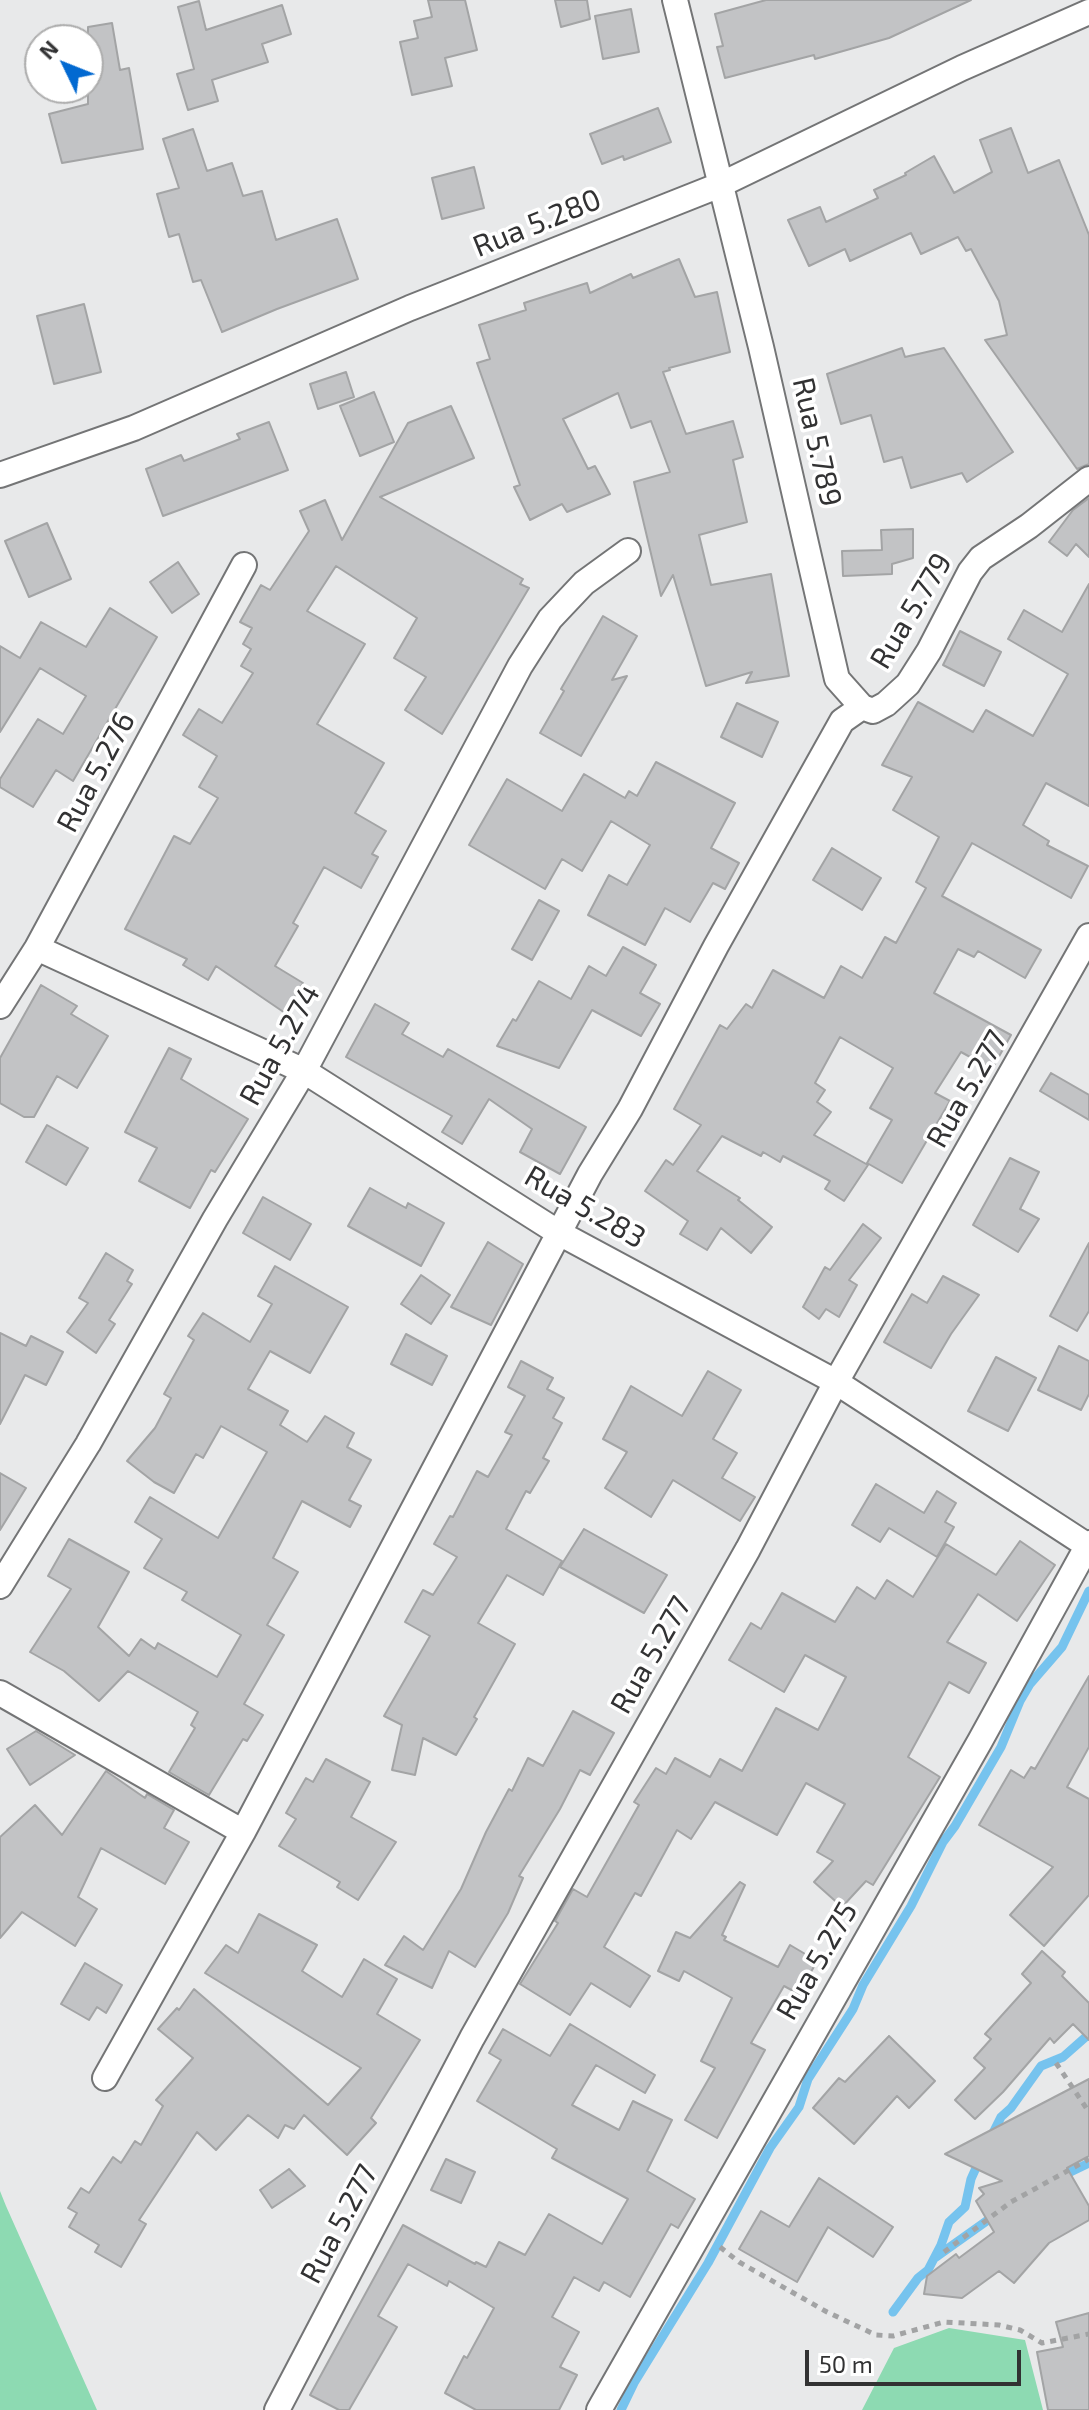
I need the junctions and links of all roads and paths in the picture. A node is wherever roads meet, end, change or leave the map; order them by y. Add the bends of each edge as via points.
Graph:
1 (675, 0) edge
2 (1089, 12) edge
3 (720, 185) junction
4 (0, 475) edge
5 (1089, 479) edge
6 (628, 551) dead end
7 (244, 565) dead end
8 (862, 707) junction
9 (1089, 936) edge
10 (37, 948) junction
11 (0, 1006) edge
12 (304, 1071) junction
13 (559, 1233) junction
14 (836, 1382) junction
15 (1088, 1544) edge
16 (0, 1586) edge
17 (0, 1693) edge
18 (243, 1832) junction
19 (1056, 2063) dead end
20 (105, 2078) dead end
21 (1089, 2112) edge
22 (1089, 2159) edge
23 (696, 2241) junction
24 (944, 2252) dead end
25 (1089, 2334) edge
26 (277, 2410) edge
27 (599, 2410) edge

1 - 3 street, Rua 5.789
2 - 3 street, Rua 5.280
3 - 4 street, Rua 5.280 via 410,308 134,428
3 - 8 street, Rua 5.789 via 837,679
5 - 8 street, Rua 5.779 via 981,558 908,684 873,711
6 - 12 street, Rua 5.274 via 584,583 550,619 520,666
7 - 10 street, Rua 5.276
8 - 13 street via 842,721 830,741
9 - 14 street, Rua 5.277
10 - 11 street, Rua 5.276
10 - 12 street, Rua 5.283
12 - 13 street, Rua 5.283
12 - 16 street, Rua 5.274
13 - 14 street, Rua 5.283
13 - 18 street
14 - 15 street, Rua 5.283
14 - 26 street, Rua 5.277 via 748,1549 472,2038
15 - 23 street, Rua 5.275
17 - 18 street
18 - 20 street
19 - 21 path
22 - 24 path via 1011,2202
23 - 25 path via 720,2248 876,2335 893,2336 944,2322 999,2325 1042,2343
23 - 27 street, Rua 5.275

